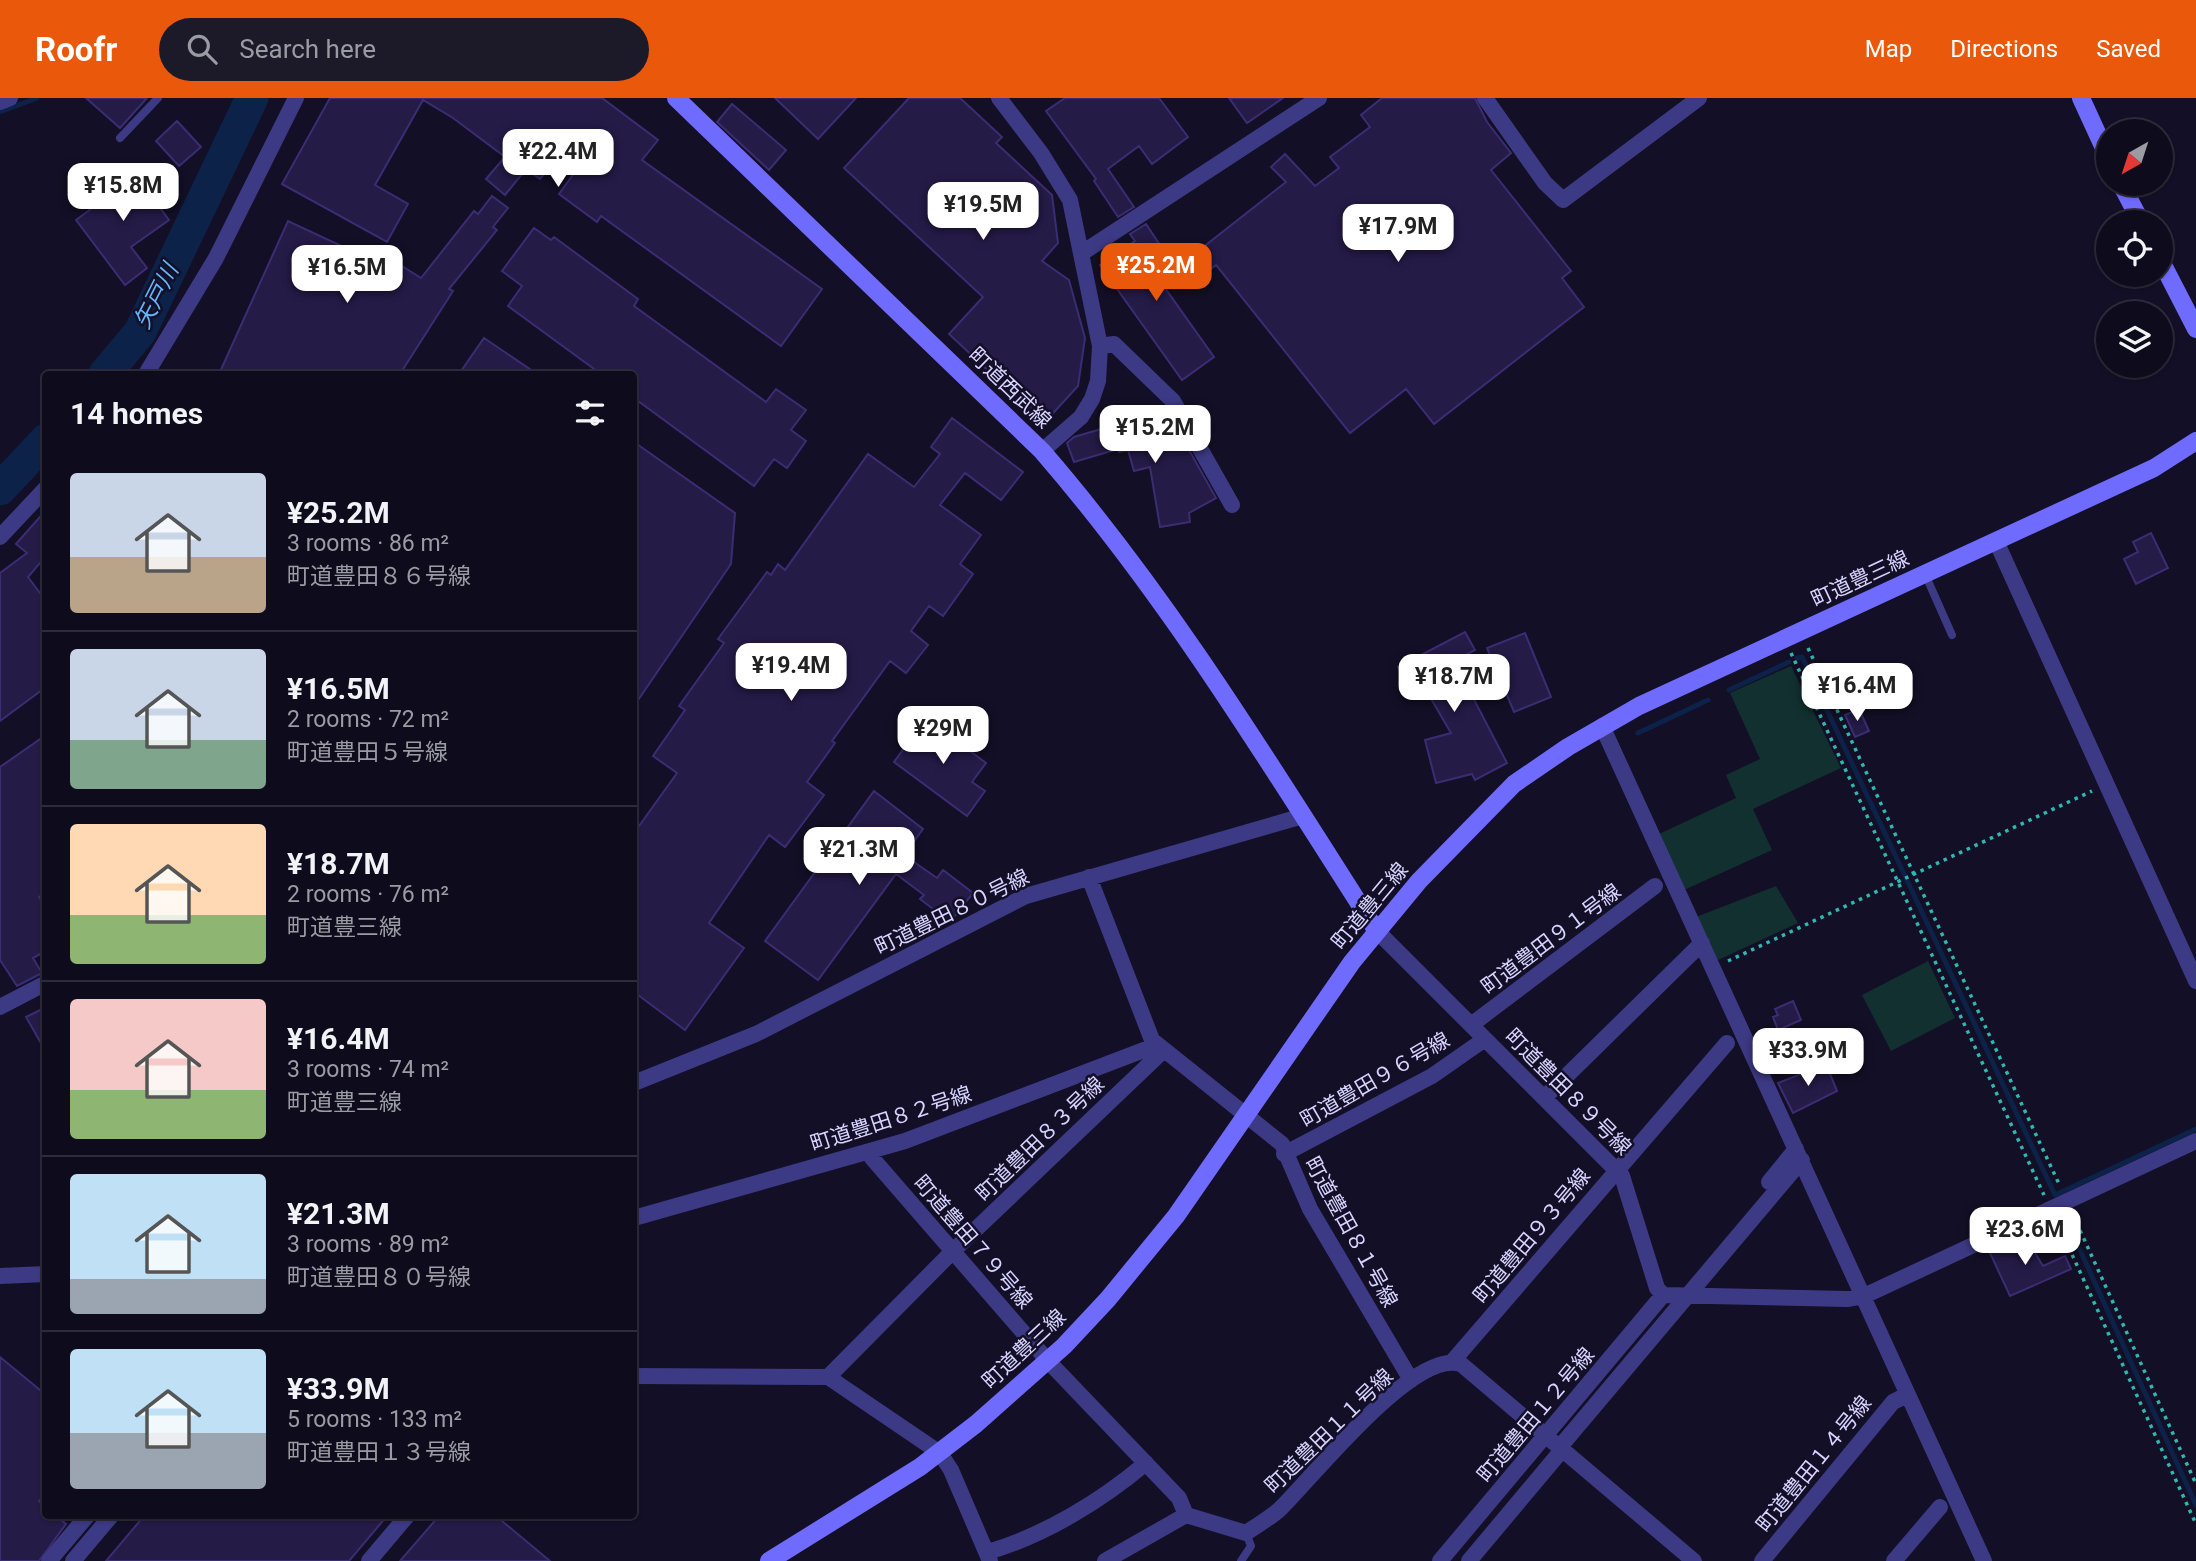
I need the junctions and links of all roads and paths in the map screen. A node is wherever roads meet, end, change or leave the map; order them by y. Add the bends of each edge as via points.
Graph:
1 (10, 98) edge
2 (158, 98) edge
3 (296, 98) edge
4 (676, 98) edge
5 (999, 98) edge
6 (1320, 98) edge
7 (1485, 98) edge
8 (1699, 98) edge
9 (2081, 98) edge
10 (0, 102) edge
11 (2096, 131) edge
12 (120, 138) dead end
13 (1082, 253) junction
14 (2173, 284) edge
15 (2196, 329) edge
16 (1100, 346) junction
17 (148, 371) edge
18 (2196, 441) edge
19 (1042, 451) junction
20 (42, 492) edge
21 (1231, 505) dead end
22 (0, 537) edge
23 (1996, 541) junction
24 (1925, 574) junction
25 (1792, 635) junction
26 (1952, 635) dead end
27 (1602, 726) junction
28 (2106, 784) junction
29 (1303, 816) junction
30 (1912, 875) junction
31 (1089, 877) junction
32 (1900, 881) junction
33 (1656, 887) dead end
34 (1376, 930) junction
35 (1700, 946) junction
36 (1713, 967) junction
37 (2196, 981) edge
38 (42, 985) edge
39 (0, 1007) edge
40 (1471, 1025) junction
41 (1485, 1039) junction
42 (1727, 1043) dead end
43 (1161, 1048) junction
44 (637, 1082) edge
45 (1544, 1098) junction
46 (1247, 1113) junction
47 (2196, 1141) edge
48 (870, 1151) junction
49 (1284, 1154) junction
50 (1796, 1158) junction
51 (1616, 1169) junction
52 (2064, 1194) junction
53 (2051, 1209) junction
54 (637, 1217) edge
55 (953, 1251) junction
56 (42, 1274) edge
57 (0, 1276) edge
58 (1675, 1296) junction
59 (1860, 1296) junction
60 (1048, 1361) junction
61 (1452, 1362) junction
62 (637, 1376) edge
63 (828, 1377) junction
64 (1411, 1380) junction
65 (1905, 1396) junction
66 (1546, 1436) junction
67 (1561, 1449) junction
68 (940, 1452) junction
69 (1146, 1463) junction
70 (2196, 1484) edge
71 (1940, 1507) dead end
72 (1186, 1515) junction
73 (85, 1519) edge
74 (108, 1519) edge
75 (404, 1519) edge
76 (2196, 1524) edge
77 (1246, 1533) junction
78 (989, 1557) edge
79 (49, 1561) edge
80 (73, 1561) edge
81 (369, 1561) edge
82 (769, 1561) edge
83 (1105, 1561) edge
84 (1241, 1561) edge
85 (1440, 1561) edge
86 (1469, 1561) edge
87 (1694, 1561) edge
88 (1762, 1561) edge
89 (1894, 1561) edge
90 (1984, 1561) edge

1 - 10 street
2 - 12 lane
3 - 17 street via 216,258
4 - 19 street, 町道西武線
5 - 13 street via 1070,200
6 - 13 street
7 - 8 street via 1545,183 1563,200
9 - 11 street
13 - 16 street
14 - 15 street
16 - 19 street via 1092,400 1081,417
16 - 21 street via 1114,344 1173,401
18 - 23 street, 町道豊三線 via 2154,468
19 - 29 street, 町道西武線 via 1123,548 1185,633
20 - 22 street
23 - 24 street, 町道豊三線
23 - 28 street
24 - 25 street, 町道豊三線
24 - 26 lane
25 - 27 street, 町道豊三線
25 - 30 path
25 - 32 path
27 - 34 street, 町道豊三線 via 1496,801
27 - 35 street
28 - 30 path
28 - 37 street
29 - 31 street, 町道豊田８０号線
29 - 34 street, 町道西武線
30 - 32 path
30 - 52 path
31 - 43 street, 町道豊田８１号線 via 1152,1040
31 - 44 street, 町道豊田８０号線 via 1011,902 756,1034
32 - 36 path
32 - 53 path
33 - 40 street, 町道豊田９１号線
34 - 40 street, 町道豊田８９号線
34 - 46 street, 町道豊三線
35 - 36 street
35 - 45 street
36 - 50 street
38 - 39 street
40 - 41 street, 町道豊田８９号線
41 - 45 street, 町道豊田８９号線
41 - 49 street, 町道豊田９６号線 via 1432,1076
42 - 51 street, 町道豊田９３号線
43 - 46 street, 町道豊田８１号線
43 - 48 street, 町道豊田８２号線
43 - 55 street, 町道豊田８３号線
45 - 51 street, 町道豊田８９号線
46 - 49 street, 町道豊田８１号線 via 1282,1144
46 - 60 street, 町道豊三線 via 1141,1261
47 - 52 street
48 - 54 street, 町道豊田８２号線
48 - 55 street, 町道豊田７９号線
49 - 64 street, 町道豊田８１号線 via 1310,1209
50 - 58 street
50 - 59 street
51 - 58 street, 町道豊田８９号線 via 1626,1183 1657,1289
51 - 61 street, 町道豊田９３号線
52 - 53 street
52 - 70 path
53 - 59 street
53 - 76 path
55 - 60 street, 町道豊田７９号線
55 - 63 street, 町道豊田８３号線
56 - 57 street
58 - 59 street
58 - 66 street, 町道豊田１２号線
58 - 67 street
59 - 65 street
60 - 68 street, 町道豊三線
60 - 69 street, 町道豊田７９号線
61 - 64 street, 町道豊田１１号線 via 1439,1363
61 - 66 street via 1461,1364
62 - 63 street
63 - 68 street
64 - 77 street, 町道豊田１１号線 via 1331,1452 1280,1509
65 - 88 street, 町道豊田１４号線 via 1893,1402
65 - 90 street
66 - 67 street
66 - 85 street, 町道豊田１２号線
67 - 86 street
67 - 87 street
68 - 78 street
68 - 82 street, 町道豊三線
69 - 72 street, 町道豊田７９号線 via 1179,1498
69 - 78 street via 1072,1515
71 - 89 street
72 - 77 street
72 - 83 street
73 - 79 street
74 - 80 street
75 - 81 street
77 - 84 lane via 1251,1546

